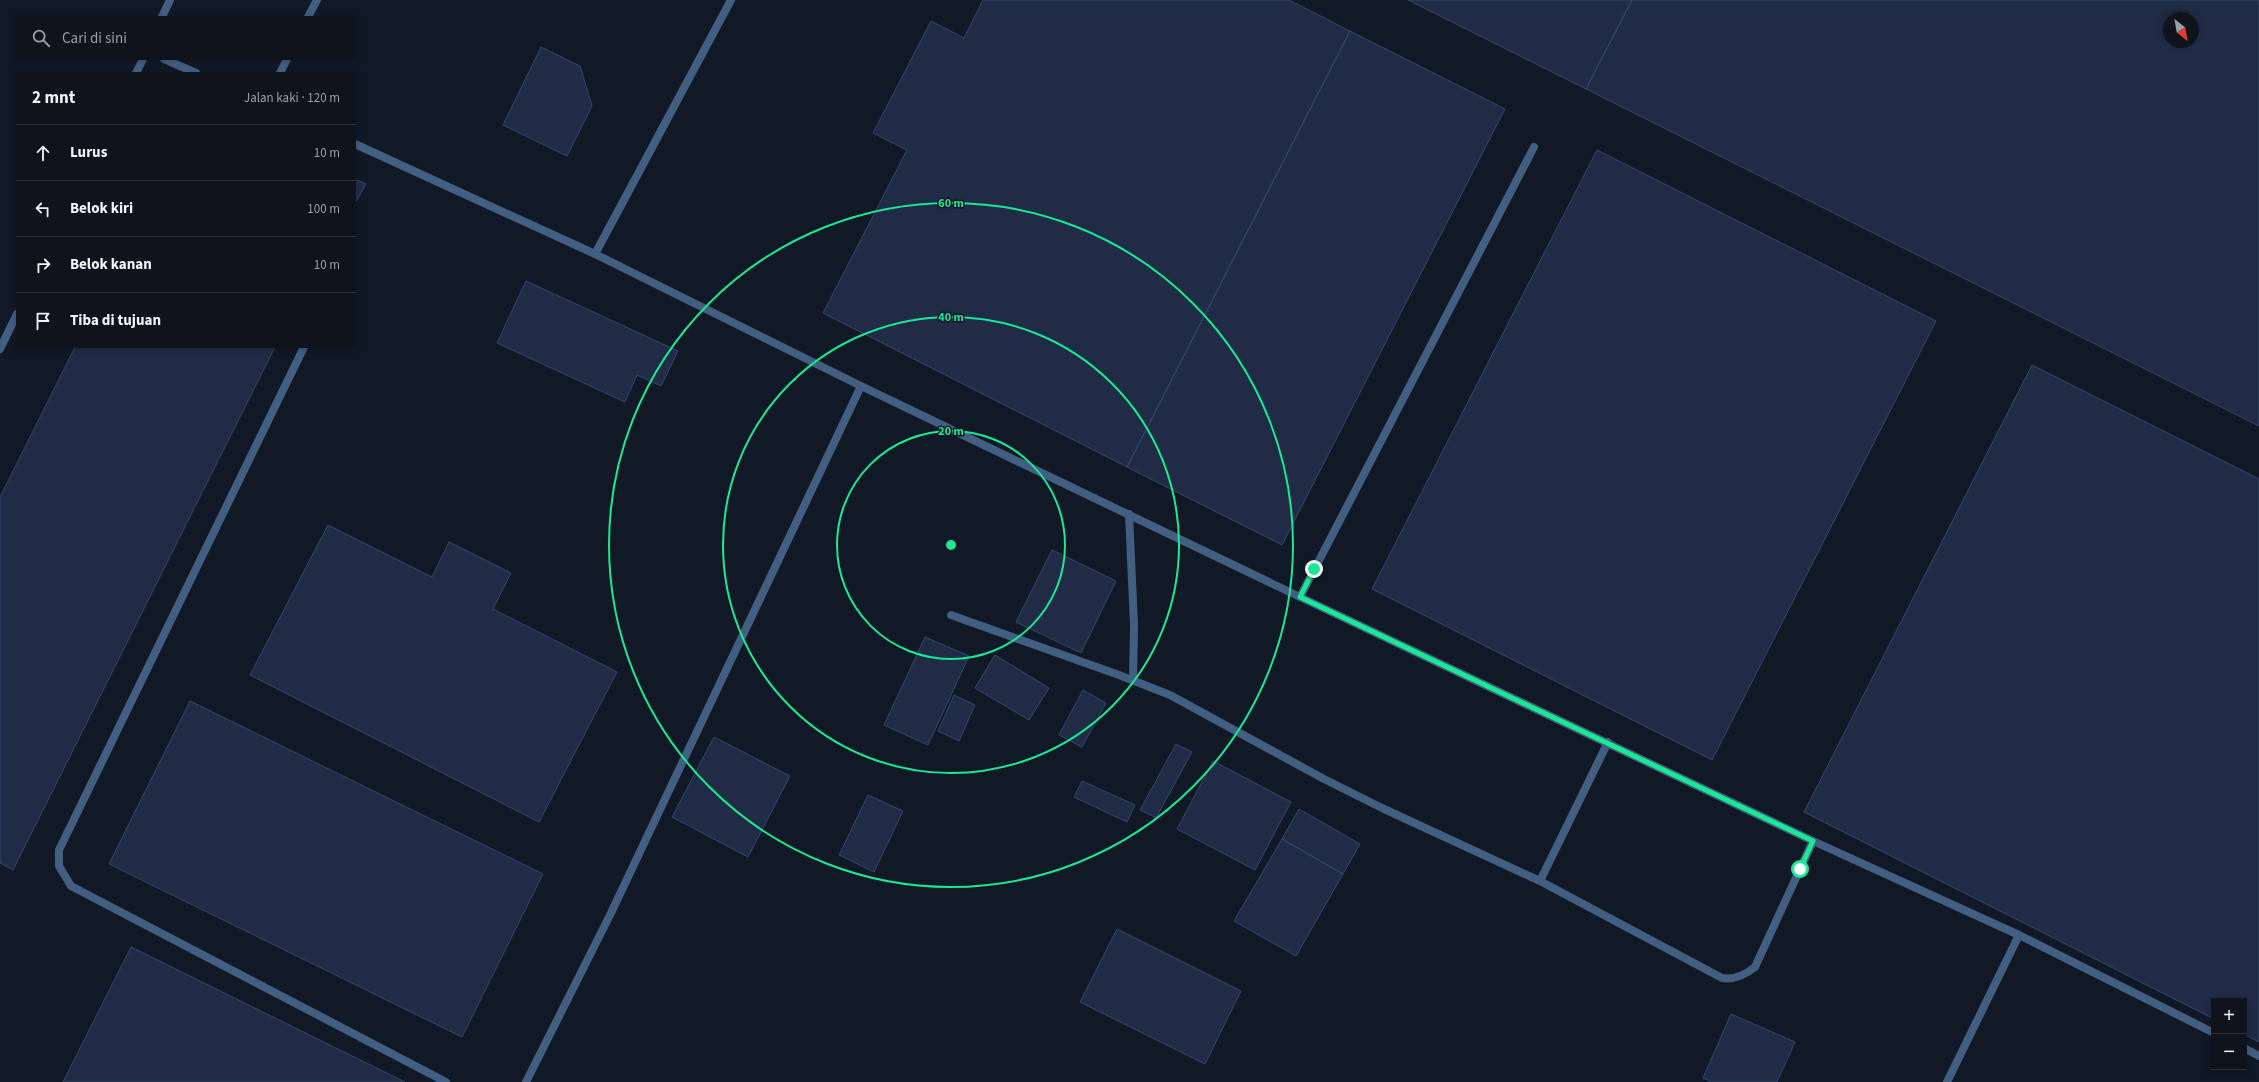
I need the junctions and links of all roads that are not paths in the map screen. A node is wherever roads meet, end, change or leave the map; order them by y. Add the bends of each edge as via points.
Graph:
1 (170, 0) edge
2 (316, 0) edge
3 (731, 0) edge
4 (162, 16) edge
5 (308, 16) edge
6 (142, 60) edge
7 (166, 60) edge
8 (286, 60) edge
9 (136, 72) edge
10 (194, 72) edge
11 (280, 72) edge
12 (356, 144) edge
13 (1534, 147) dead end
14 (595, 254) junction
15 (16, 316) edge
16 (304, 348) edge
17 (0, 349) edge
18 (861, 386) junction
19 (1129, 514) junction
20 (1300, 597) junction
21 (952, 615) dead end
22 (1133, 681) junction
23 (1608, 742) junction
24 (1813, 841) junction
25 (1540, 881) junction
26 (2019, 935) junction
27 (2211, 1031) edge
28 (2247, 1050) edge
29 (2259, 1056) edge
30 (446, 1082) edge
31 (526, 1082) edge
32 (1947, 1082) edge

1 - 4 lane
2 - 5 lane
3 - 14 lane
6 - 9 lane
7 - 10 lane
8 - 11 lane
12 - 14 lane
13 - 20 lane
14 - 18 lane
15 - 17 lane
16 - 30 lane via 59,850 59,866 71,886
18 - 19 lane
18 - 31 lane via 610,915
19 - 20 lane
19 - 22 lane via 1134,625
20 - 23 lane
21 - 22 lane
22 - 25 lane via 1170,695 1382,808
23 - 24 lane
23 - 25 lane
24 - 25 lane via 1754,967 1730,980
24 - 26 lane
26 - 27 lane
26 - 32 lane
28 - 29 lane

